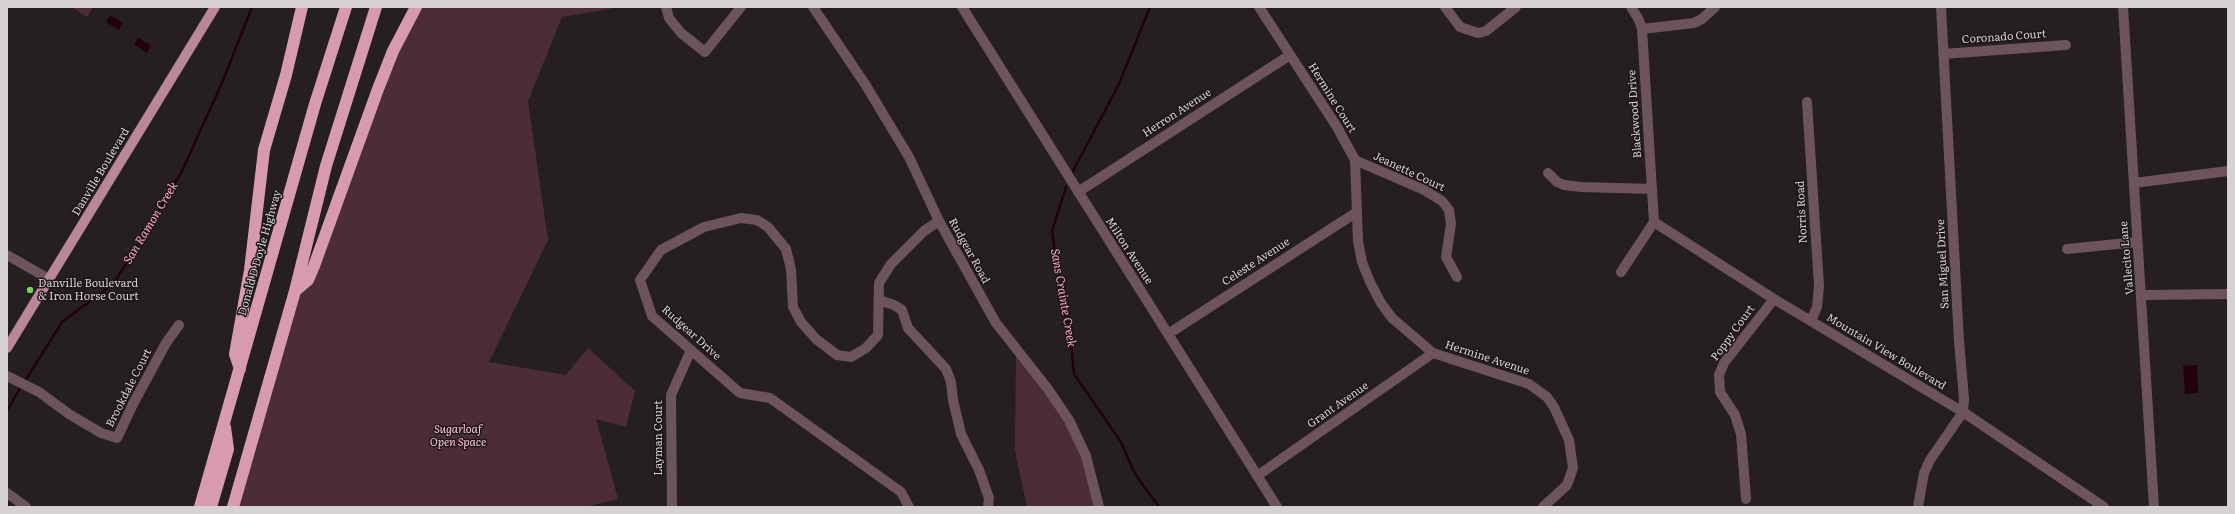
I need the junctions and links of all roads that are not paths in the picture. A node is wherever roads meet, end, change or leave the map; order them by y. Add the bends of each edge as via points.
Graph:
1 (215, 7) edge
2 (302, 7) edge
3 (346, 7) edge
4 (376, 7) edge
5 (416, 7) edge
6 (666, 7) edge
7 (741, 7) edge
8 (813, 7) edge
9 (962, 7) edge
10 (1259, 7) edge
11 (1445, 7) edge
12 (1516, 7) edge
13 (1631, 7) edge
14 (1715, 7) edge
15 (1941, 7) edge
16 (2123, 7) edge
17 (1642, 29) junction
18 (2066, 45) dead end
19 (1943, 54) junction
20 (1290, 55) junction
21 (1807, 102) dead end
22 (1355, 160) junction
23 (2228, 171) edge
24 (1548, 172) dead end
25 (2134, 183) junction
26 (1652, 189) junction
27 (1078, 192) junction
28 (1356, 212) junction
29 (939, 221) junction
30 (1654, 222) junction
31 (2137, 242) junction
32 (2067, 249) dead end
33 (7, 255) edge
34 (1621, 272) dead end
35 (1457, 277) dead end
36 (49, 280) junction
37 (296, 291) junction
38 (2228, 294) edge
39 (2142, 295) junction
40 (1774, 298) junction
41 (879, 300) junction
42 (1811, 321) junction
43 (179, 325) dead end
44 (1168, 334) junction
45 (7, 348) edge
46 (691, 350) junction
47 (1433, 353) junction
48 (240, 369) junction
49 (8, 376) edge
50 (1963, 412) junction
51 (224, 424) junction
52 (1257, 476) junction
53 (7, 493) edge
54 (1746, 499) dead end
55 (26, 507) edge
56 (200, 507) edge
57 (211, 507) edge
58 (233, 507) edge
59 (672, 507) edge
60 (909, 507) edge
61 (988, 507) edge
62 (1099, 507) edge
63 (1277, 507) edge
64 (1543, 507) edge
65 (1918, 507) edge
66 (2104, 507) edge
67 (2154, 507) edge

1 - 36 main road, Danville Boulevard
2 - 48 highway via 286,75 264,150 250,270 235,354
3 - 48 highway, Donald D Doyle Highway via 315,104
4 - 37 highway via 326,166
5 - 37 highway via 393,51 378,89 314,266 308,280
6 - 7 street via 669,18 681,33 705,52
8 - 29 street, Rudgear Road via 865,84 908,157
9 - 27 street, Milton Avenue
10 - 20 street, Hermine Court
11 - 12 street via 1460,27 1478,33 1486,31
13 - 17 street, Blackwood Drive
14 - 17 street via 1702,19 1694,22
15 - 19 street, San Miguel Drive
16 - 25 street, Vallecito Lane
17 - 26 street, Blackwood Drive
18 - 19 street, Coronado Court
19 - 50 street, San Miguel Drive
20 - 22 street, Hermine Court via 1338,127
20 - 27 street, Herron Avenue
21 - 42 street, Norris Road via 1818,286 1817,307
22 - 28 street, Hermine Court
22 - 35 street, Jeanette Court via 1424,190 1442,201 1449,210 1451,224 1446,256
23 - 25 street
24 - 26 street via 1557,182 1564,185
25 - 31 street, Vallecito Lane
26 - 30 street, Blackwood Drive
27 - 44 street, Milton Avenue
28 - 44 street, Celeste Avenue
28 - 47 street, Hermine Avenue via 1362,262 1380,303 1392,318
29 - 41 street, Rudgear Drive via 924,231 891,264 879,283
29 - 62 street, Rudgear Road via 996,323 1069,420 1086,456
30 - 34 street
30 - 40 street, Mountain View Boulevard
31 - 32 street
31 - 39 street, Vallecito Lane
33 - 36 street
36 - 45 main road, Danville Boulevard
37 - 58 highway
38 - 39 street
39 - 67 street, Vallecito Lane
40 - 42 street, Mountain View Boulevard
40 - 54 street, Poppy Court via 1724,363 1719,375 1720,392 1735,415 1741,434
41 - 46 street, Rudgear Drive via 878,334 866,348 851,357 837,355 816,339 801,322 793,307 791,269 786,249 768,227 757,220 741,218 704,227 661,250 640,280 652,316
41 - 61 street via 902,310 908,328 946,369 961,434 979,470 988,498
42 - 50 street, Mountain View Boulevard
43 - 49 street, Brookdale Court via 162,350 117,438 101,433 39,392
44 - 52 street, Milton Avenue
46 - 59 street, Layman Court via 671,395
46 - 60 street, Rudgear Drive via 740,393 770,398 895,487 901,492
47 - 52 street, Grant Avenue
47 - 64 street, Hermine Avenue via 1529,384 1547,397 1569,440 1573,468 1566,485
48 - 51 highway, Donald D Doyle Highway
50 - 65 street via 1930,460 1924,473
50 - 66 street, Mountain View Boulevard
51 - 56 highway, Donald D Doyle Highway
51 - 57 highway via 228,449
52 - 63 street, Milton Avenue
53 - 55 street

